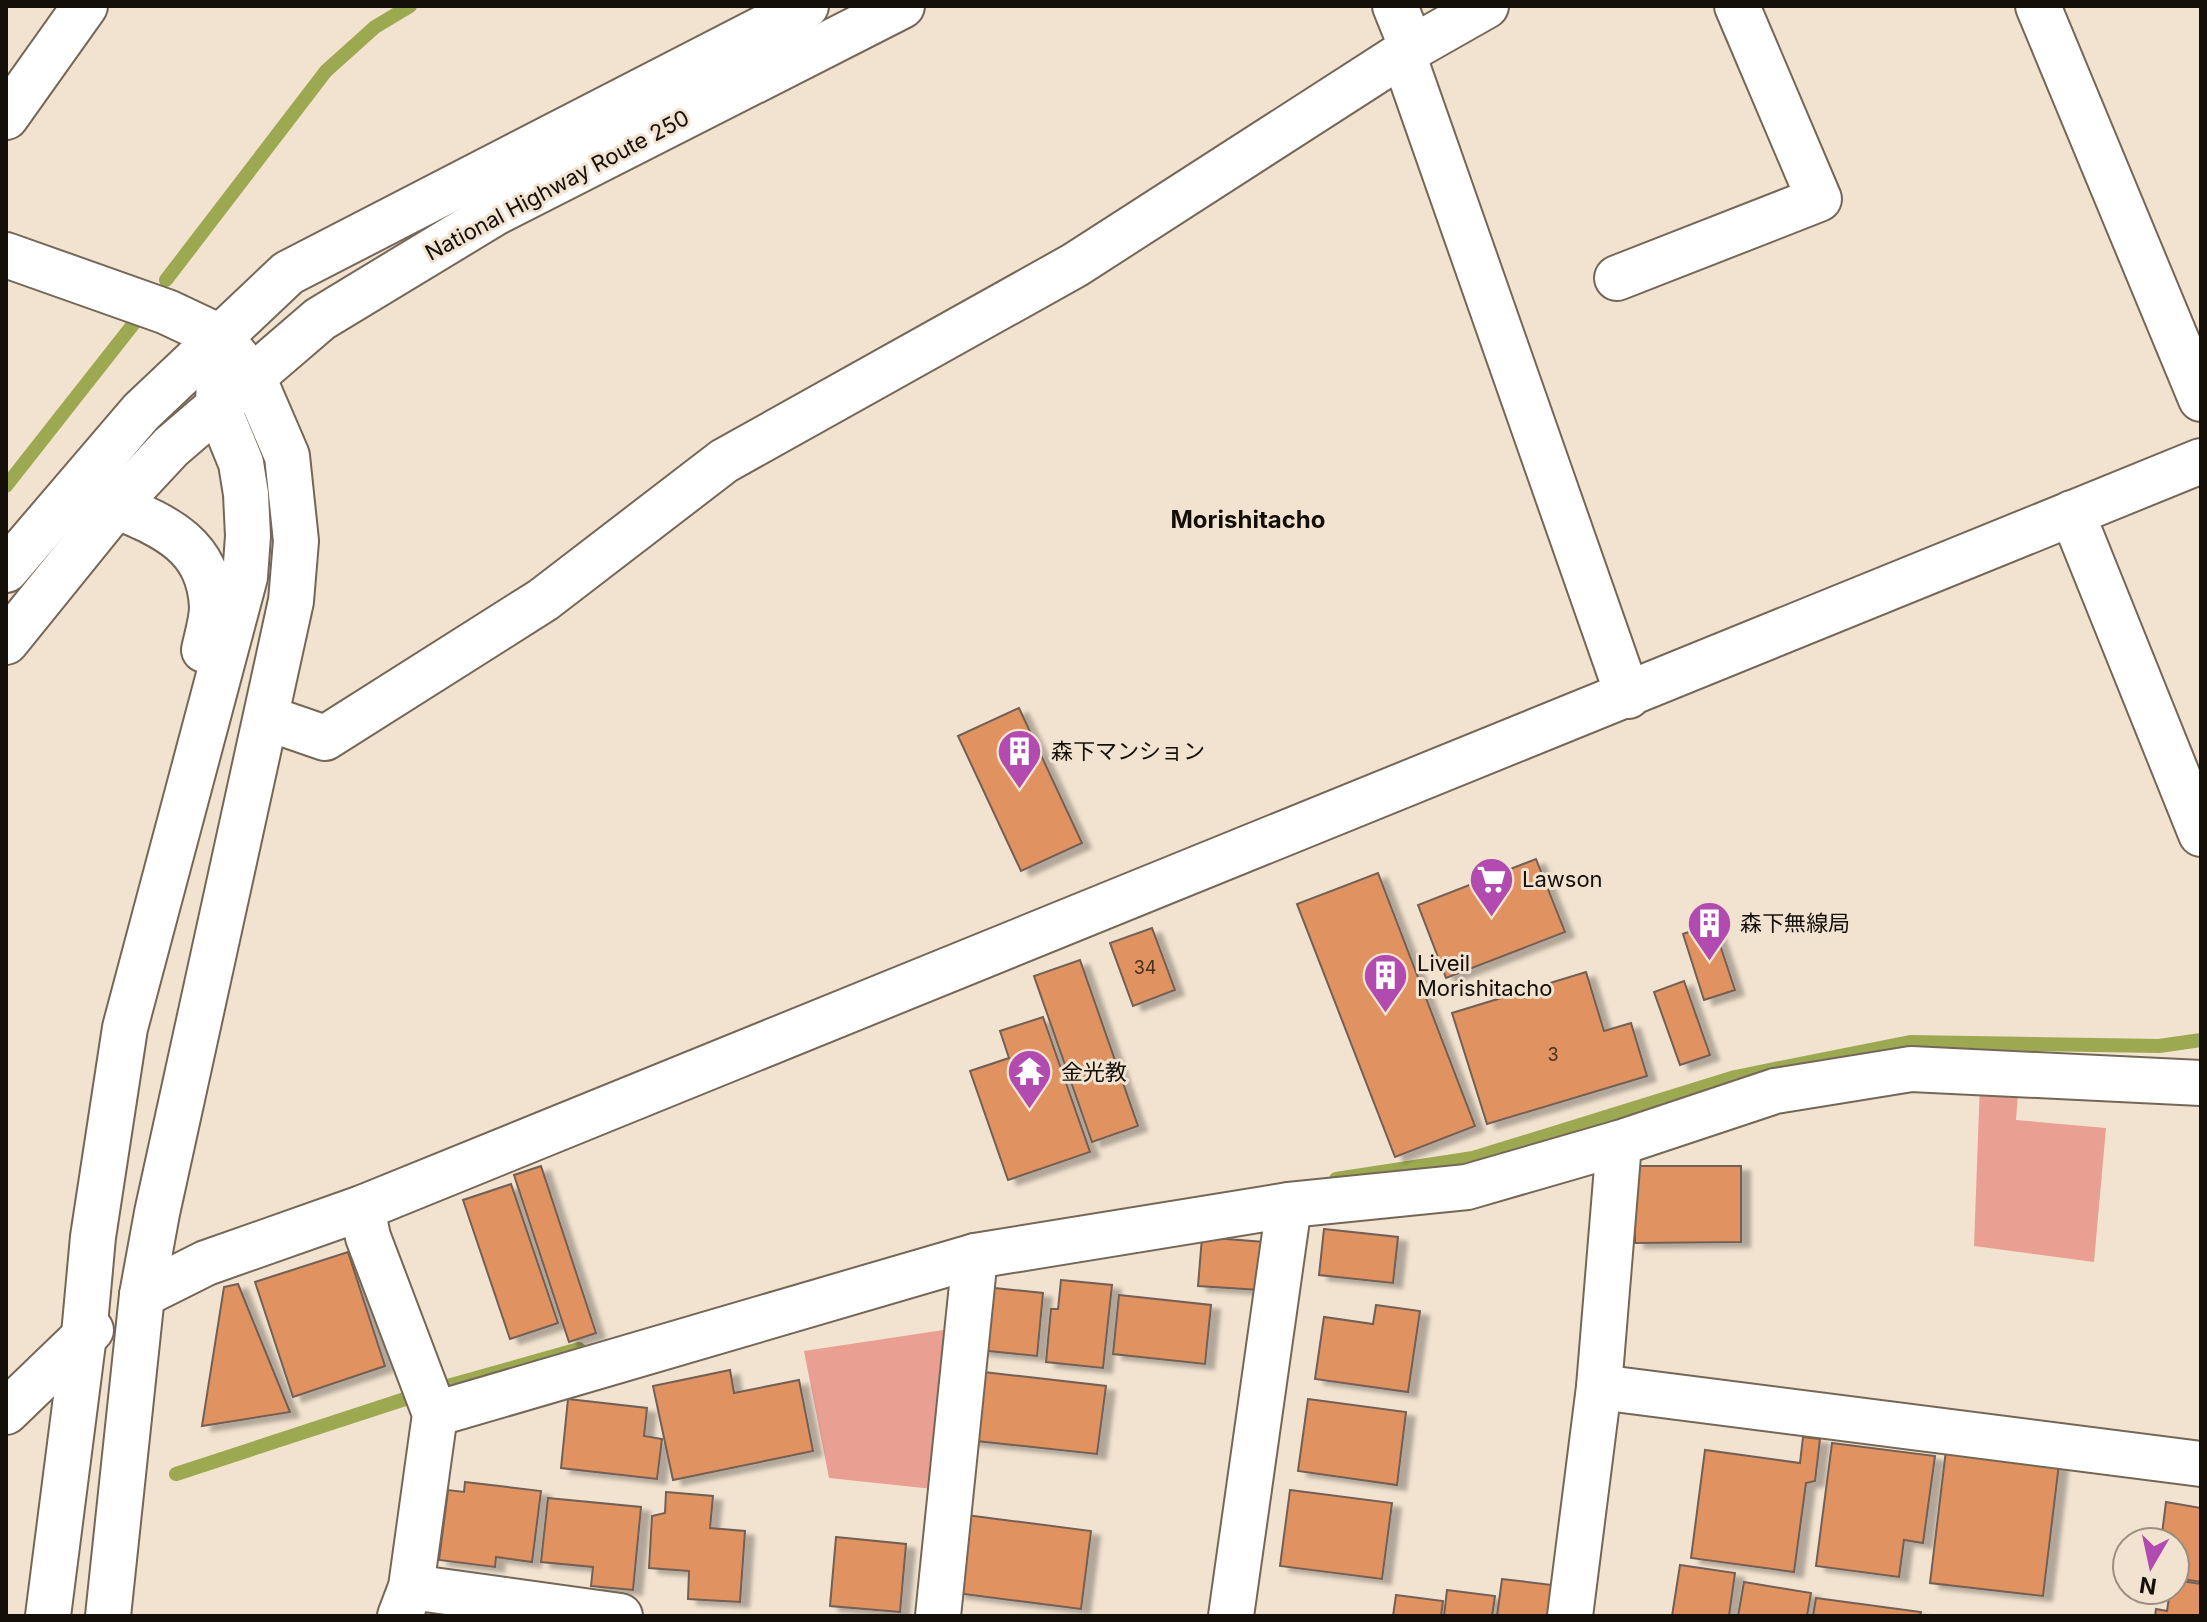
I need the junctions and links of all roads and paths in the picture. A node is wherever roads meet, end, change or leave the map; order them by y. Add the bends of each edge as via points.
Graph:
1 (85, 6) edge
2 (806, 6) edge
3 (902, 6) edge
4 (1395, 6) edge
5 (1486, 6) edge
6 (1737, 6) edge
7 (2038, 6) edge
8 (1408, 51) junction
9 (6, 117) edge
10 (6, 255) edge
11 (1617, 278) dead end
12 (220, 337) junction
13 (253, 377) junction
14 (2201, 399) edge
15 (218, 407) junction
16 (2201, 461) edge
17 (116, 506) junction
18 (2072, 513) junction
19 (6, 570) edge
20 (6, 642) edge
21 (1628, 696) junction
22 (267, 718) junction
23 (195, 762) junction
24 (2201, 834) edge
25 (2201, 1083) edge
26 (1619, 1143) junction
27 (1289, 1205) junction
28 (362, 1208) junction
29 (975, 1256) junction
30 (142, 1295) junction
31 (84, 1335) junction
32 (1599, 1387) junction
33 (6, 1412) edge
34 (435, 1414) junction
35 (2201, 1464) edge
36 (406, 1601) edge
37 (48, 1616) edge
38 (108, 1616) edge
39 (620, 1616) edge
40 (938, 1616) edge
41 (1231, 1616) edge
42 (1570, 1616) edge

1 - 9 main road
2 - 12 main road, National Highway Route 250 via 288,273
3 - 13 main road, National Highway Route 250 via 495,213 320,319
4 - 8 main road
5 - 8 main road
6 - 11 main road via 1819,199
7 - 14 main road
8 - 21 main road
8 - 22 main road via 1075,265 724,461 543,600 325,738
10 - 12 main road via 167,312
12 - 13 main road
12 - 15 main road
12 - 19 main road, National Highway Route 250 via 141,412
13 - 15 main road, National Highway Route 250
13 - 22 main road via 287,456 296,541 291,601
15 - 17 main road, National Highway Route 250 via 171,447
15 - 23 main road via 241,463 248,536 245,577
16 - 18 main road
17 - 20 main road, National Highway Route 250
17 - 23 main road via 162,525 207,572 212,609 191,722
18 - 21 main road
18 - 24 main road
21 - 28 main road
22 - 30 main road
23 - 31 main road via 125,1028 93,1237
25 - 26 main road via 1911,1069 1775,1091
26 - 27 main road via 1467,1187
26 - 32 main road
27 - 29 main road
27 - 41 main road
28 - 30 main road via 206,1263
28 - 34 main road via 368,1237
29 - 34 main road
29 - 40 main road
30 - 31 main road
30 - 38 main road
31 - 33 main road
31 - 37 main road
32 - 35 main road
32 - 42 main road
34 - 36 main road
36 - 39 main road

